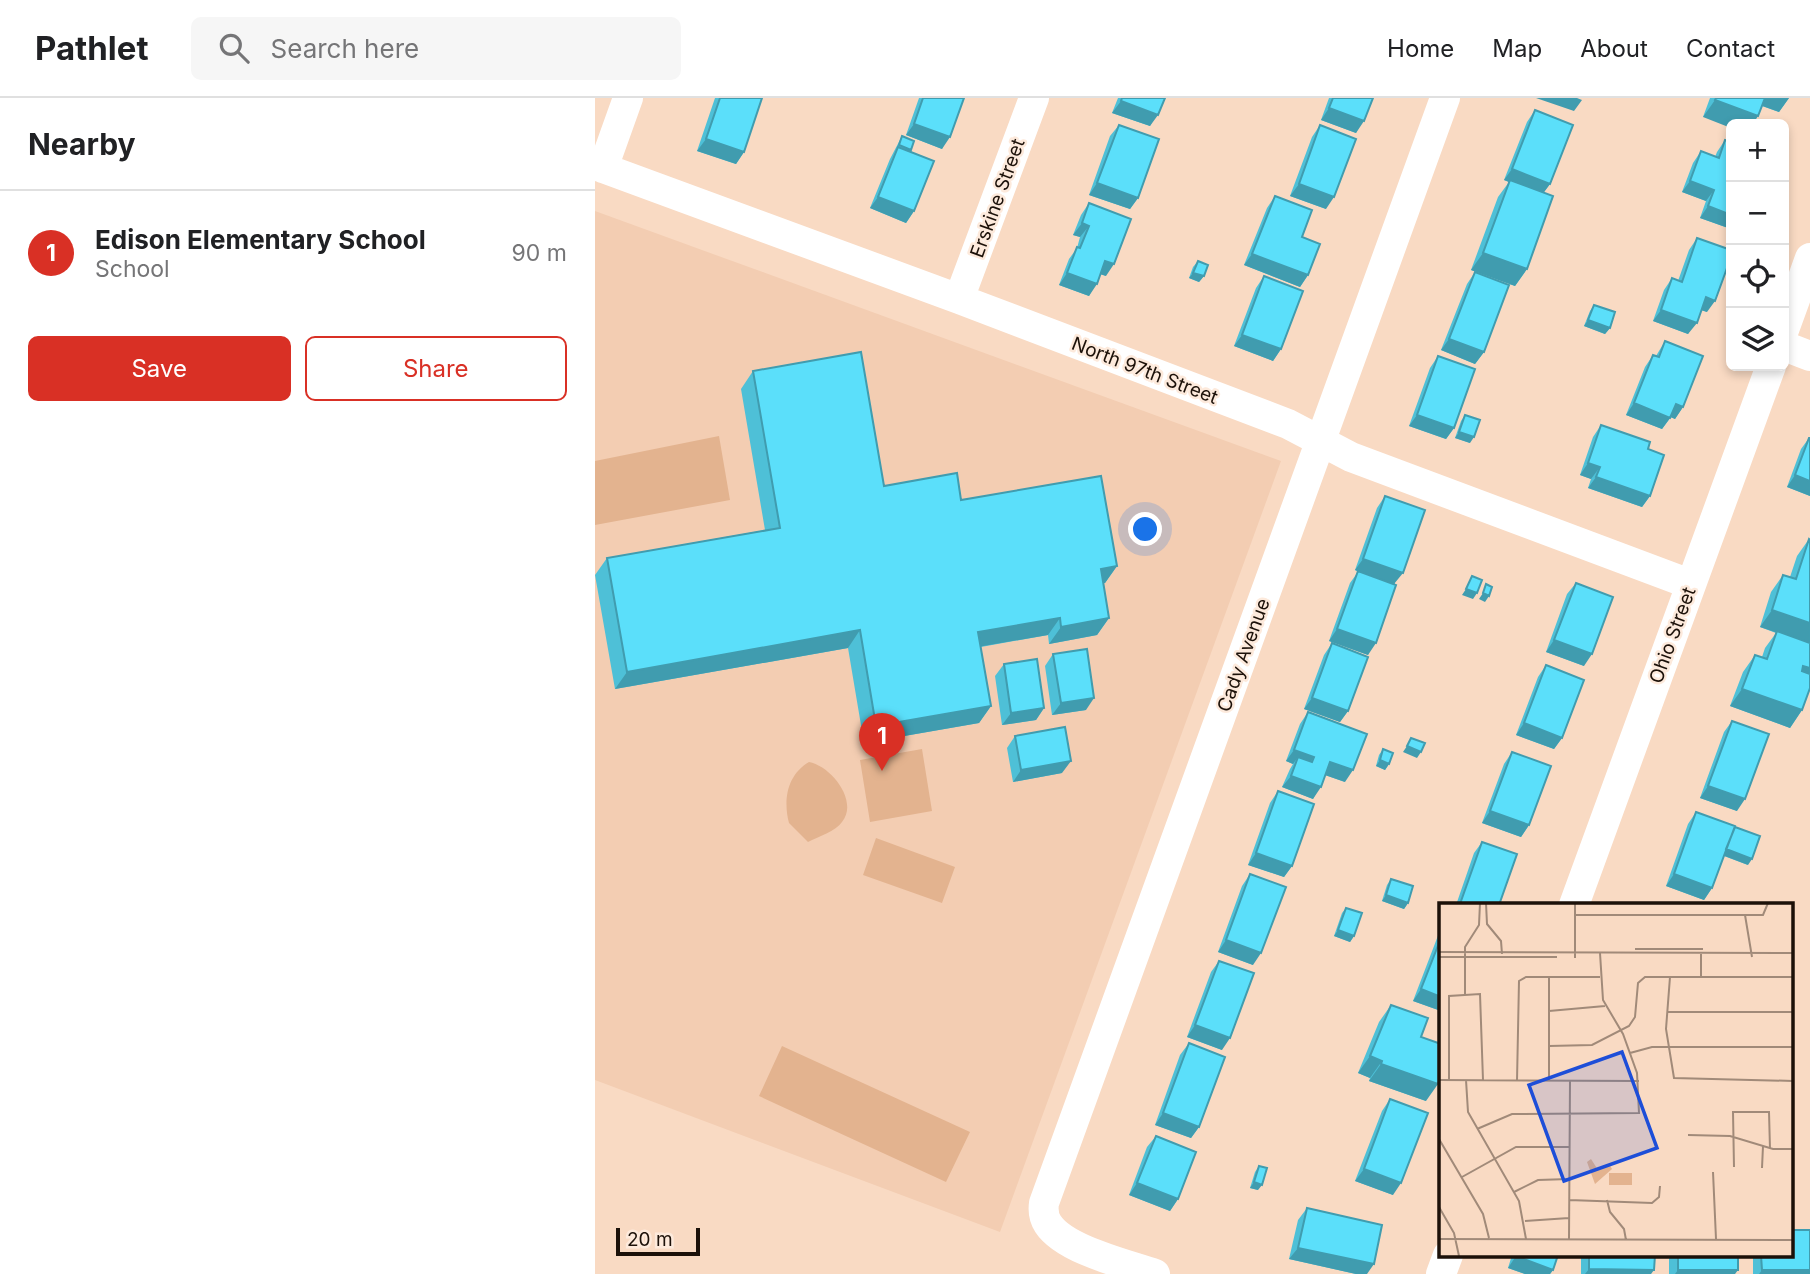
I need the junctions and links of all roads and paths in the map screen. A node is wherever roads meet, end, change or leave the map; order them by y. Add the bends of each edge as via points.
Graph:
1 (628, 98) edge
2 (1034, 98) edge
3 (1445, 98) edge
4 (599, 166) edge
5 (1810, 258) edge
6 (959, 299) junction
7 (1789, 316) edge
8 (1789, 348) edge
9 (1810, 356) edge
10 (1769, 371) edge
11 (1320, 442) junction
12 (1690, 584) junction
13 (1575, 903) edge
14 (1448, 1256) edge
15 (1156, 1274) edge
16 (1441, 1274) edge

1 - 4 street
2 - 6 street, Erskine Street
3 - 11 street, Cady Avenue
4 - 6 street, North 97th Street
5 - 7 street
6 - 11 street, North 97th Street via 1288,424
8 - 9 street
10 - 12 street, Ohio Street
11 - 12 street, North 97th Street
11 - 15 street, Cady Avenue via 1043,1212 1046,1223 1059,1236
12 - 13 street, Ohio Street
14 - 16 street

